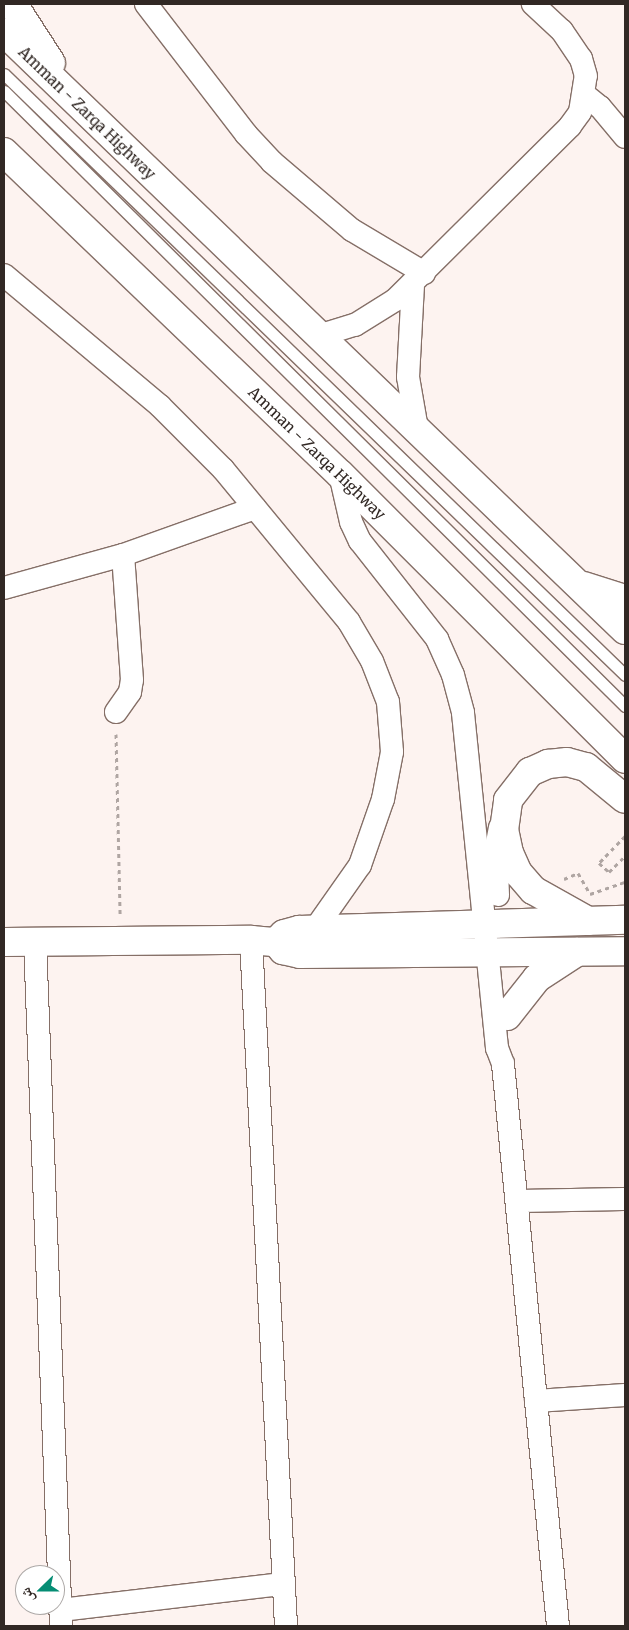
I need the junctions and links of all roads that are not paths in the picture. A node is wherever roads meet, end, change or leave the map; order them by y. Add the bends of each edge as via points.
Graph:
1 (13, 4) edge
2 (146, 4) edge
3 (533, 4) edge
4 (4, 32) edge
5 (4, 74) edge
6 (4, 91) edge
7 (585, 95) junction
8 (78, 104) junction
9 (625, 137) edge
10 (4, 152) edge
11 (4, 275) edge
12 (419, 279) junction
13 (318, 336) junction
14 (417, 429) junction
15 (340, 474) junction
16 (255, 508) junction
17 (123, 555) junction
18 (578, 584) junction
19 (4, 588) edge
20 (625, 599) edge
21 (625, 630) edge
22 (625, 675) edge
23 (625, 706) edge
24 (116, 712) road end
25 (625, 759) edge
26 (625, 799) edge
27 (504, 815) junction
28 (625, 920) edge
29 (588, 921) junction
30 (493, 923) junction
31 (315, 929) junction
32 (35, 941) junction
33 (264, 941) junction
34 (4, 942) edge
35 (625, 951) edge
36 (496, 952) junction
37 (577, 952) junction
38 (507, 1016) junction
39 (503, 1064) junction
40 (625, 1199) edge
41 (517, 1201) junction
42 (625, 1395) edge
43 (536, 1401) junction
44 (282, 1584) junction
45 (61, 1618) edge
46 (286, 1626) edge
47 (558, 1626) edge

1 - 8 main road
2 - 12 street via 246,134 272,162 352,230
3 - 7 street via 562,31 581,59 586,76
4 - 8 main road, Amman - Zarqa Highway
5 - 22 lane
6 - 23 lane
7 - 9 street via 600,107
7 - 12 street via 580,112 570,126
8 - 13 main road, Amman - Zarqa Highway
10 - 15 main road, Amman - Zarqa Highway
11 - 16 street via 160,406 223,469
12 - 13 street via 376,314 333,334
12 - 14 street via 407,346 408,377
13 - 14 main road, Amman - Zarqa Highway
14 - 18 main road, Amman - Zarqa Highway
15 - 25 main road, Amman - Zarqa Highway
15 - 30 street via 351,522 360,541 437,639 453,675 463,713
16 - 17 street
16 - 31 street via 349,622 372,661 388,702 392,752 383,799 360,864
17 - 19 street
17 - 24 street via 132,680 130,692
18 - 20 main road
18 - 21 main road, Amman - Zarqa Highway
26 - 27 main road via 586,767 567,762 548,764 530,772 516,786
27 - 29 main road via 508,853 518,873 534,890
27 - 30 street via 495,868
28 - 29 main road
29 - 30 main road
30 - 31 main road
30 - 36 street
31 - 33 main road via 290,931
32 - 33 main road
32 - 34 main road
32 - 45 street
33 - 36 main road via 300,954
33 - 44 street
35 - 37 main road
36 - 37 main road
36 - 38 street
36 - 39 street via 497,1048
37 - 38 main road via 537,978
38 - 39 street via 509,1040
39 - 41 street
40 - 41 street
41 - 43 street
42 - 43 street
43 - 47 street
44 - 45 street
44 - 46 street

